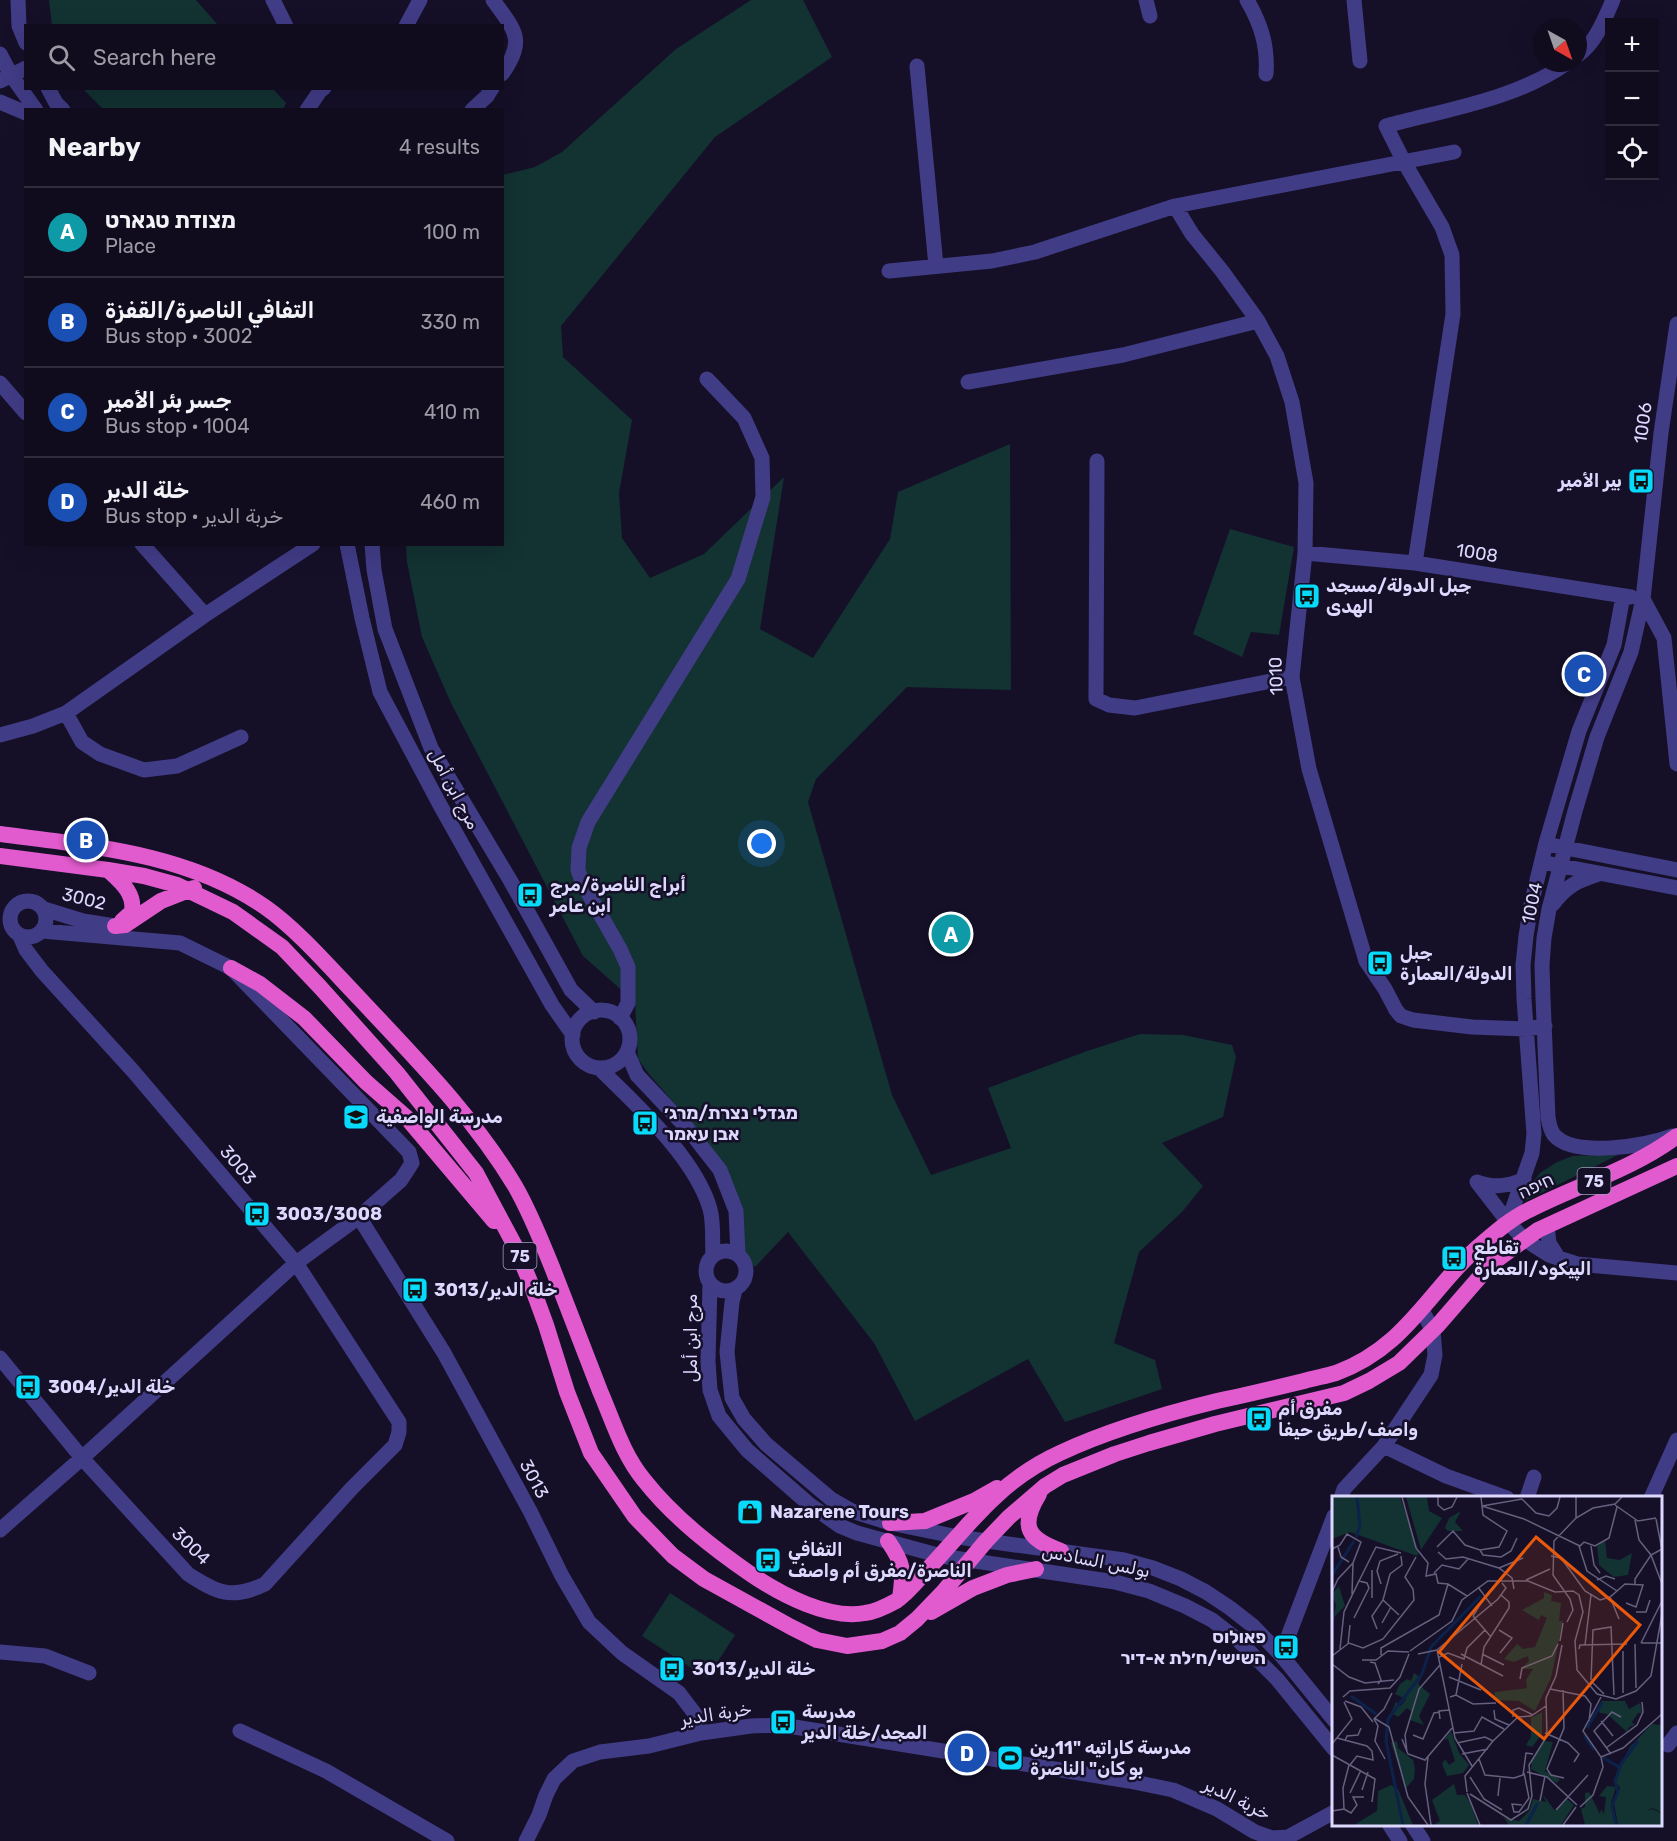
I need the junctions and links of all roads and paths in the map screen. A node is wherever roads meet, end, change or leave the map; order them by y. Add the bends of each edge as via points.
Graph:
1 (18, 0) edge
2 (273, 0) edge
3 (420, 0) edge
4 (493, 0) edge
5 (1146, 0) edge
6 (1247, 0) edge
7 (1354, 0) edge
8 (1613, 0) edge
9 (1149, 16) dead end
10 (285, 24) edge
11 (407, 24) edge
12 (24, 38) edge
13 (1587, 48) edge
14 (0, 54) edge
15 (1360, 61) dead end
16 (917, 66) dead end
17 (24, 69) edge
18 (504, 71) edge
19 (1550, 72) edge
20 (1266, 74) dead end
21 (5, 78) edge
22 (49, 90) edge
23 (320, 90) edge
24 (491, 90) edge
25 (0, 102) edge
26 (34, 108) edge
27 (61, 108) edge
28 (308, 108) edge
29 (474, 108) edge
30 (24, 112) edge
31 (1454, 152) dead end
32 (1404, 162) junction
33 (1175, 206) junction
34 (936, 266) junction
35 (889, 271) dead end
36 (1258, 321) junction
37 (1677, 324) edge
38 (706, 379) dead end
39 (968, 382) dead end
40 (0, 383) edge
41 (24, 410) edge
42 (1097, 461) dead end
43 (144, 546) edge
44 (310, 546) edge
45 (347, 546) edge
46 (372, 546) edge
47 (1305, 553) junction
48 (1415, 563) junction
49 (1623, 596) junction
50 (1643, 599) junction
51 (205, 615) junction
52 (1292, 677) junction
53 (66, 713) junction
54 (0, 735) edge
55 (241, 737) dead end
56 (1677, 764) edge
57 (1572, 824) junction
58 (0, 834) edge
59 (1546, 843) junction
60 (1566, 848) junction
61 (1600, 855) junction
62 (0, 856) edge
63 (1542, 862) junction
64 (1561, 866) junction
65 (108, 870) junction
66 (1677, 870) edge
67 (1600, 873) junction
68 (1677, 888) edge
69 (189, 889) junction
70 (239, 890) junction
71 (18, 903) junction
72 (0, 905) edge
73 (44, 909) junction
74 (1549, 909) junction
75 (115, 926) junction
76 (11, 930) edge
77 (39, 933) junction
78 (231, 968) junction
79 (42, 971) junction
80 (594, 1012) junction
81 (620, 1018) junction
82 (1545, 1026) junction
83 (1526, 1029) junction
84 (573, 1035) junction
85 (627, 1052) junction
86 (599, 1068) junction
87 (1677, 1134) edge
88 (1677, 1166) edge
89 (1524, 1179) junction
90 (359, 1217) junction
91 (1508, 1222) junction
92 (1547, 1226) junction
93 (1524, 1239) junction
94 (515, 1246) junction
95 (738, 1254) junction
96 (713, 1256) junction
97 (1559, 1259) junction
98 (296, 1263) junction
99 (1677, 1273) edge
100 (710, 1284) junction
101 (735, 1290) junction
102 (1422, 1310) junction
103 (1433, 1330) junction
104 (0, 1358) edge
105 (399, 1432) joint
106 (1677, 1440) edge
107 (1384, 1446) junction
108 (82, 1458) junction
109 (1034, 1468) junction
110 (1534, 1477) dead end
111 (1053, 1481) junction
112 (1341, 1496) edge
113 (1504, 1496) edge
114 (1527, 1496) edge
115 (1650, 1496) edge
116 (1332, 1521) edge
117 (890, 1523) junction
118 (0, 1530) edge
119 (958, 1537) junction
120 (888, 1541) junction
121 (986, 1541) junction
122 (1061, 1551) junction
123 (940, 1556) junction
124 (969, 1561) junction
125 (1036, 1569) junction
126 (900, 1599) junction
127 (917, 1619) junction
128 (0, 1652) edge
129 (1281, 1655) junction
130 (88, 1673) dead end
131 (1332, 1718) edge
132 (240, 1731) dead end
133 (701, 1733) junction
134 (1332, 1747) edge
135 (1332, 1813) edge
136 (1390, 1826) edge
137 (1413, 1826) edge
138 (447, 1841) edge
139 (526, 1841) edge
140 (1400, 1841) edge
141 (1423, 1841) edge

1 - 12 street via 19,26
2 - 10 street
3 - 11 street
4 - 18 street via 516,36 510,63
5 - 9 street
6 - 20 street via 1263,34
7 - 15 street
8 - 13 street
14 - 21 street
16 - 34 street
17 - 21 street
19 - 32 street via 1487,99 1386,126
21 - 26 street
22 - 27 street
23 - 28 street
24 - 29 street
25 - 30 street
31 - 32 street
32 - 33 street
32 - 48 street via 1442,227 1452,255 1453,314
33 - 34 street via 1035,252
33 - 36 street, 1010
34 - 35 street
36 - 39 street via 1123,355
36 - 47 street, 1010 via 1277,356 1292,402 1306,483
37 - 50 street, 1006
38 - 81 street via 744,418 762,458 763,497 738,579 588,822 579,848 578,870 583,884 628,967 627,1003
40 - 41 street
42 - 52 street via 1096,699 1135,708
43 - 51 street
44 - 51 street
45 - 84 street, مرج ابن أمل via 380,692 552,1005
46 - 80 street, مرج ابن أمل via 385,629 431,748 571,990
47 - 48 street, 1008
47 - 52 street, 1010
48 - 49 street, 1008
49 - 50 street, 1008
49 - 59 street, 1004 via 1614,645 1580,731
50 - 56 street via 1664,638
50 - 57 street, 1004 via 1631,652 1597,737
51 - 53 street
52 - 83 street, 1010 via 1309,769 1366,961 1396,1010 1413,1020
53 - 54 street
53 - 55 street via 82,742 100,754 144,771 177,766
57 - 60 street, 1004
57 - 61 street via 1587,846
58 - 70 highway, 75 via 156,859 200,872
59 - 60 street
59 - 63 street, 1004
60 - 61 street
60 - 64 street, 1004
61 - 66 street
62 - 65 highway, 75
63 - 64 street
63 - 83 street, 1004 via 1531,905 1523,965
64 - 67 street
64 - 74 street, 1004
65 - 69 highway, 75
65 - 75 highway via 125,886 133,905 132,912
67 - 68 street
67 - 74 street via 1572,884
69 - 70 highway via 204,886
69 - 75 highway via 160,901 125,925
69 - 94 highway, 75 via 261,931 320,987 397,1072 476,1173
70 - 126 highway, 75 via 269,909 328,965 446,1090 493,1151 519,1192 544,1246 620,1440 641,1477 684,1523 775,1590 810,1606 845,1614 878,1610
71 - 72 street
71 - 73 street via 29,900
71 - 76 street via 9,917
73 - 75 street, 3002
73 - 77 street via 46,920
74 - 82 street, 1004 via 1542,965
76 - 77 street via 26,937
76 - 79 street, 3003
77 - 78 street via 180,943
77 - 79 street
78 - 90 street via 409,1152 412,1163 401,1180
78 - 94 highway via 260,984 304,1018 407,1118
79 - 98 street, 3003 via 133,1071
80 - 81 street via 605,1011
80 - 84 street via 579,1021
81 - 85 street via 628,1028
82 - 83 street, 1010
82 - 87 street, 1004 via 1548,1117 1554,1135 1574,1146 1628,1147
83 - 89 street, 1004 via 1534,1134
84 - 86 street via 578,1056 584,1063
85 - 86 street via 619,1062
85 - 95 street via 637,1075 720,1170 736,1211
86 - 96 street via 674,1146 699,1180 710,1211
87 - 91 highway, חיפה / 75 via 1659,1149
88 - 92 highway, 75
89 - 91 street, 1004
89 - 91 street via 1497,1186 1477,1182
90 - 98 street
90 - 133 street, 3013 via 444,1353 589,1622 622,1653 679,1693 695,1714
91 - 93 street
91 - 102 highway, 75 via 1475,1250
92 - 93 highway, 75
92 - 97 street via 1549,1243
93 - 97 street
93 - 103 highway, 75 via 1491,1264
94 - 127 highway, 75 via 591,1453 635,1517 673,1556 704,1579 817,1640 847,1646 882,1641
95 - 96 street via 721,1251
95 - 101 street via 744,1260 747,1274
96 - 100 street via 706,1271
97 - 99 street
98 - 105 street, 3003 via 399,1422
98 - 108 street
100 - 101 street via 722,1291
100 - 120 street, مرج ابن أمل via 708,1361 710,1390 719,1416 747,1450 810,1505 840,1526
101 - 117 street, مرج ابن أمل via 727,1352 732,1398 744,1419 766,1444 831,1499 852,1511
102 - 103 street
102 - 109 highway, 75 via 1386,1346 1337,1372 1108,1433
103 - 107 street via 1431,1375
103 - 111 highway, 75 via 1399,1363 1344,1393 1149,1443
104 - 108 street, 3004
105 - 108 street, 3004 via 395,1445 265,1584 249,1592 228,1593 188,1574
106 - 115 street
107 - 112 street
107 - 113 street via 1446,1476
108 - 118 street
109 - 117 highway via 974,1501 925,1521
109 - 119 highway, 75 via 992,1500
110 - 114 street
111 - 121 highway, 75
111 - 122 highway via 1040,1492 1032,1507 1029,1527 1041,1544
116 - 129 street
117 - 119 street, مرج ابن أمل
119 - 121 street, مرج ابن أمل
119 - 123 highway, 75
120 - 123 street, مرج ابن أمل
120 - 126 highway via 902,1568
121 - 122 street, بولس السادس
121 - 124 highway, 75
122 - 129 street, بولس السادس via 1124,1560 1180,1579 1230,1608
123 - 124 street, مرج ابن أمل
123 - 126 highway, 75
124 - 125 street, بولس السادس
124 - 127 highway, 75
125 - 127 highway via 973,1588
125 - 134 street, بولس السادس via 1149,1591 1212,1620 1277,1679
128 - 130 street via 45,1656
129 - 131 street, بولس السادس
132 - 138 street via 326,1771
133 - 135 street, خربة الدير via 782,1725 1128,1781 1173,1790 1272,1838 1288,1837
133 - 139 street, خربة الدير via 649,1746 600,1752 573,1761 554,1779
136 - 140 street
137 - 141 street

